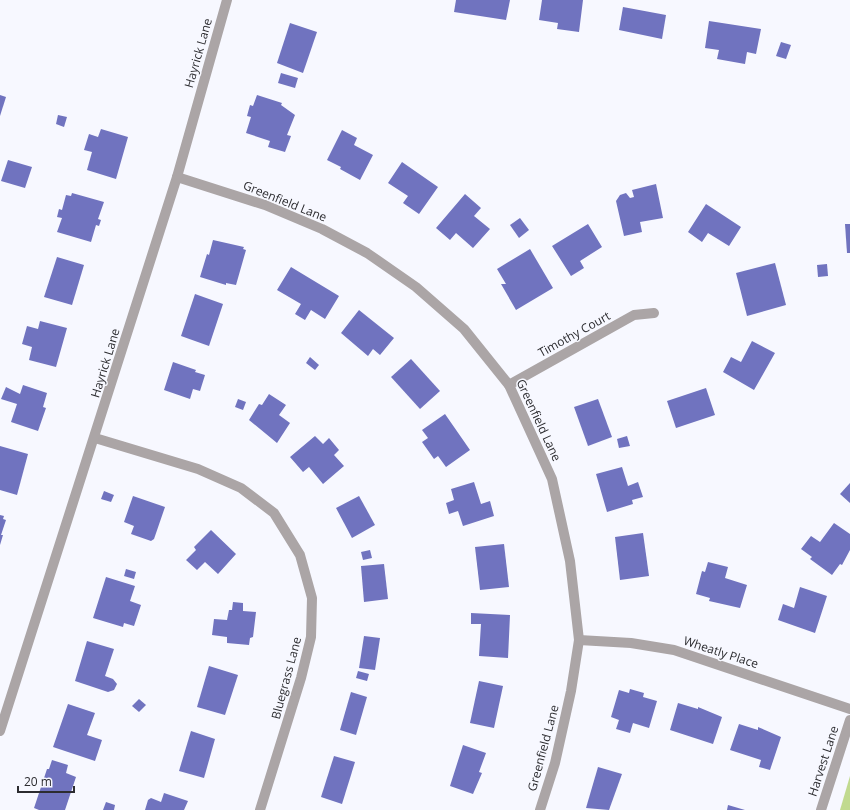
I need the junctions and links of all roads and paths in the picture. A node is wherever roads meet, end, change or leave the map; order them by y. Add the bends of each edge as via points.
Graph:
1 (227, 0) edge
2 (177, 177) junction
3 (654, 312) dead end
4 (509, 385) junction
5 (95, 438) junction
6 (579, 640) junction
7 (850, 709) edge
8 (850, 720) edge
9 (0, 731) edge
10 (260, 810) edge
11 (540, 810) edge
12 (821, 810) edge

1 - 2 street, Hayrick Lane
2 - 4 street, Greenfield Lane via 265,205 322,229 367,254 416,287 464,330
2 - 5 street, Hayrick Lane
3 - 4 street, Timothy Court via 634,315
4 - 6 street, Greenfield Lane via 552,479 570,561
5 - 9 street, Hayrick Lane
5 - 10 street, Bluegrass Lane via 198,469 241,488 274,513 300,555 312,598 311,637 301,678
6 - 7 street, Wheatly Place via 631,643 674,650
6 - 11 street, Greenfield Lane via 555,763
8 - 12 street, Harvest Lane

